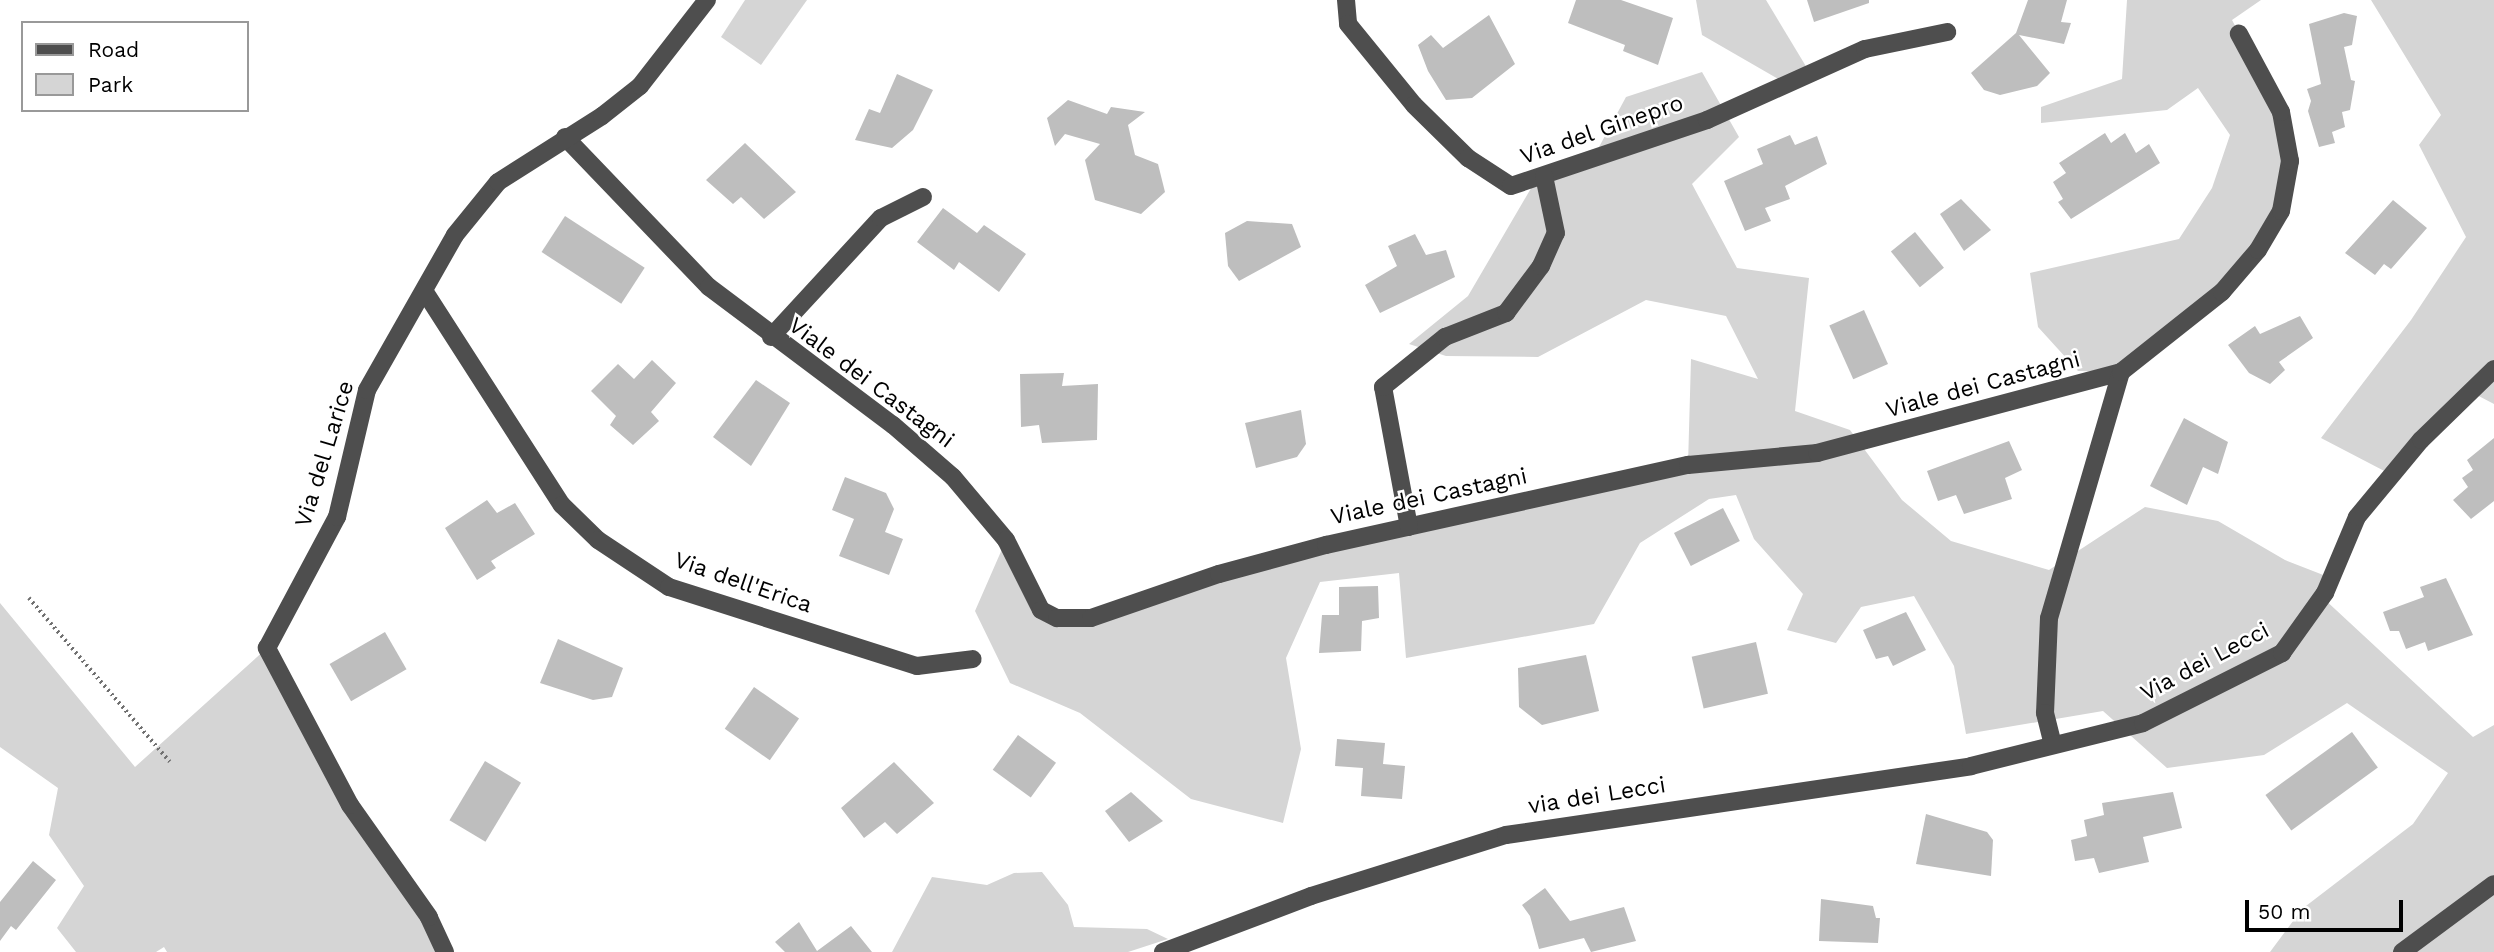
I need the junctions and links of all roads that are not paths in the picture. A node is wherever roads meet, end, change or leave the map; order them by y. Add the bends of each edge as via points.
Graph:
1 (707, 0) edge
2 (1346, 0) edge
3 (1947, 32) dead end
4 (2239, 34) dead end
5 (565, 137) junction
6 (1544, 176) junction
7 (923, 197) dead end
8 (425, 292) junction
9 (771, 337) junction
10 (2494, 369) edge
11 (2121, 372) junction
12 (1409, 527) junction
13 (973, 659) dead end
14 (2053, 746) junction
15 (2494, 884) edge
16 (444, 952) edge
17 (1163, 952) edge
18 (2402, 952) edge

1 - 5 street, Via del Larice via 640,86
2 - 6 street, Via del Ginepro via 1348,24 1414,104 1468,158 1511,186
3 - 6 street, Via del Ginepro via 1865,49 1707,120
4 - 11 street via 2281,112 2290,161 2281,211 2258,250 2222,292
5 - 8 street, Via del Larice via 498,181 455,235
5 - 9 street, Viale dei Castagni via 709,287
6 - 12 street via 1556,233 1541,266 1506,313 1445,337 1383,387
7 - 9 street via 881,218
8 - 13 street, Via dell'Erica via 562,505 598,540 669,587 917,666
8 - 16 street, Via del Larice via 367,390 337,517 267,648 351,805 429,917
9 - 12 street, Viale dei Castagni via 893,425 953,477 1006,540 1041,610 1057,618 1091,618 1219,574
10 - 14 street, Via dei Lecci via 2421,440 2357,517 2325,593 2283,653 2143,723
11 - 12 street, Viale dei Castagni via 1817,453 1688,465
11 - 14 street via 2049,618 2045,713
14 - 17 street, via dei Lecci via 1971,766 1506,835 1311,896
15 - 18 street

